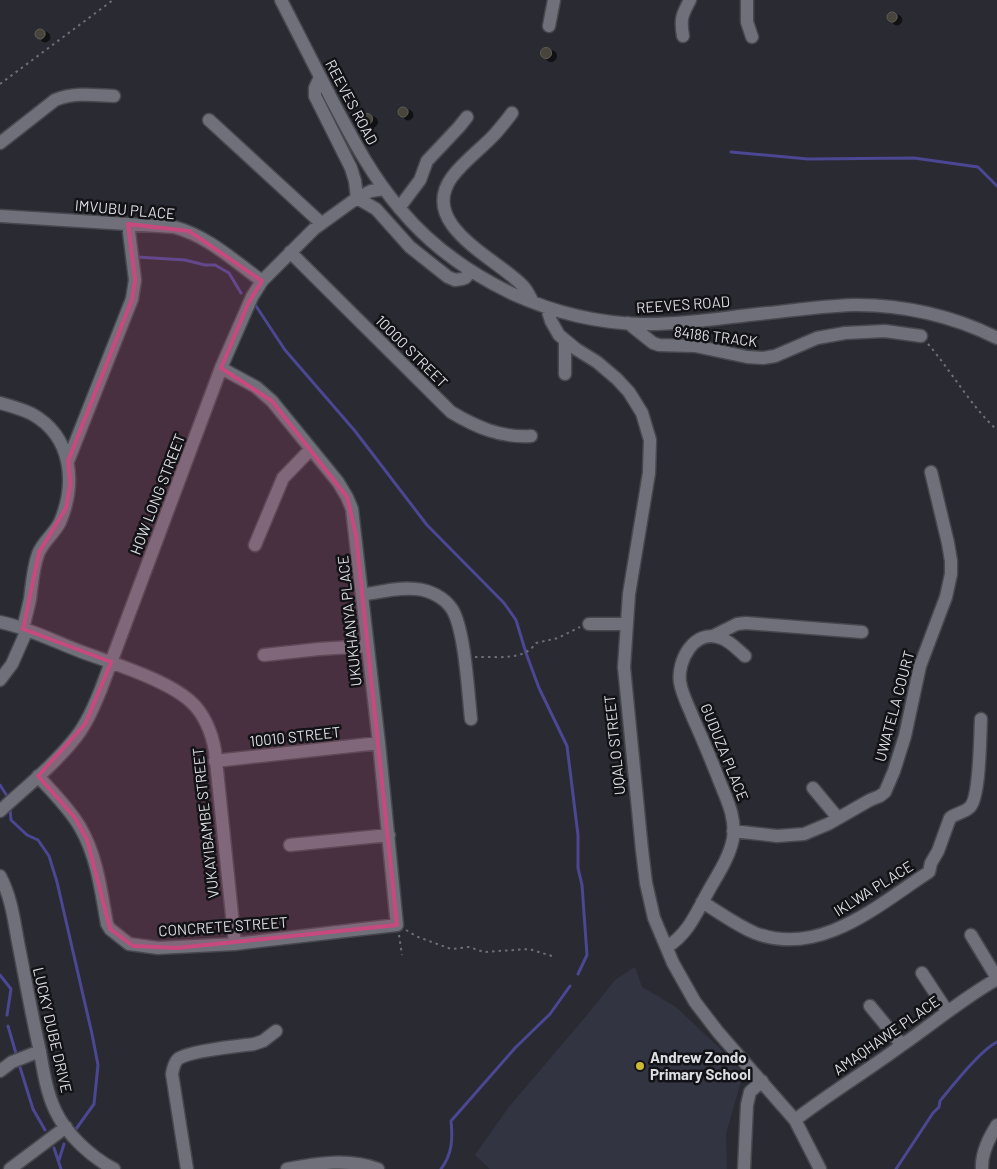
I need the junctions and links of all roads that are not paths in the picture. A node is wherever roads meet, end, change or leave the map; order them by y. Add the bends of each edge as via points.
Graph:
1 (281, 0) edge
2 (554, 0) edge
3 (690, 0) edge
4 (747, 0) edge
5 (549, 26) dead end
6 (683, 36) dead end
7 (752, 37) dead end
8 (320, 76) junction
9 (114, 96) dead end
10 (512, 113) dead end
11 (467, 117) dead end
12 (209, 120) dead end
13 (0, 143) edge
14 (384, 189) junction
15 (357, 198) junction
16 (399, 208) junction
17 (0, 216) edge
18 (320, 223) junction
19 (128, 224) junction
20 (290, 252) junction
21 (471, 271) junction
22 (262, 281) junction
23 (533, 302) junction
24 (547, 308) junction
25 (628, 323) junction
26 (921, 336) road end
27 (997, 338) edge
28 (565, 340) junction
29 (221, 368) junction
30 (565, 374) dead end
31 (0, 403) edge
32 (531, 436) dead end
33 (311, 449) junction
34 (68, 461) junction
35 (930, 472) dead end
36 (256, 545) dead end
37 (362, 595) junction
38 (0, 622) edge
39 (589, 624) road end
40 (626, 624) junction
41 (25, 629) junction
42 (862, 632) dead end
43 (713, 636) junction
44 (368, 646) junction
45 (264, 655) dead end
46 (745, 656) dead end
47 (111, 662) junction
48 (0, 680) edge
49 (471, 719) dead end
50 (981, 719) dead end
51 (379, 743) junction
52 (215, 761) junction
53 (38, 776) junction
54 (813, 788) dead end
55 (0, 811) edge
56 (838, 818) junction
57 (734, 831) junction
58 (389, 834) junction
59 (290, 845) dead end
60 (0, 876) edge
61 (702, 902) junction
62 (397, 925) joint
63 (971, 935) dead end
64 (235, 944) junction
65 (667, 947) junction
66 (922, 973) dead end
67 (997, 979) edge
68 (870, 1006) dead end
69 (947, 1011) junction
70 (276, 1031) dead end
71 (902, 1045) junction
72 (40, 1051) junction
73 (0, 1071) edge
74 (762, 1081) junction
75 (795, 1120) junction
76 (997, 1125) edge
77 (66, 1127) junction
78 (10, 1169) edge
79 (114, 1169) edge
80 (187, 1169) edge
81 (287, 1169) edge
82 (378, 1169) edge
83 (744, 1169) edge
84 (820, 1169) edge
85 (982, 1169) edge

1 - 8 street, REEVES ROAD
2 - 5 street
3 - 6 street via 680,22
4 - 7 street via 747,22
8 - 14 street, REEVES ROAD via 364,159
8 - 15 street via 315,96 351,168
9 - 13 street via 63,96
10 - 23 street via 496,134 452,177 444,205 449,219 470,245 521,284
11 - 16 street via 427,161 420,180
12 - 18 street
14 - 15 street, HOW LONG STREET
14 - 16 street, REEVES ROAD
15 - 18 street, HOW LONG STREET
15 - 21 street via 376,209 410,247 448,276 462,280
16 - 21 street, REEVES ROAD via 430,240
17 - 19 street, IMVUBU PLACE
18 - 20 street, HOW LONG STREET
19 - 22 street, IMVUBU PLACE via 188,231 205,239
19 - 34 street via 135,280 132,299
20 - 22 street, HOW LONG STREET
20 - 32 street, 10000 STREET via 451,412 492,432
21 - 23 street, REEVES ROAD
22 - 29 street, HOW LONG STREET via 248,304
23 - 24 street, REEVES ROAD
24 - 25 street, REEVES ROAD
24 - 28 street, UQALO STREET via 556,330
25 - 26 street, 84186 TRACK via 659,345 695,346 756,358 772,356 817,338 845,333 885,331
25 - 27 street, REEVES ROAD via 667,324 869,305 930,314
28 - 30 street
28 - 40 street, UQALO STREET via 597,362 629,392 642,413 650,440 649,474
29 - 33 street, UKUKHANYA PLACE via 265,394
29 - 47 street, HOW LONG STREET
31 - 34 street via 24,410 43,422 61,444
33 - 36 street via 283,478
33 - 37 street, UKUKHANYA PLACE via 343,489 352,510
34 - 41 street via 70,484 66,508 39,552
35 - 56 street, UWATELA COURT via 951,561 952,574 946,597 920,666 905,736 885,792
37 - 44 street, UKUKHANYA PLACE
37 - 49 street via 415,588 441,598 452,610 464,657
38 - 41 street, VUKAYIBAMBE STREET
39 - 40 street
40 - 65 street, UQALO STREET via 625,686 646,883 654,918
41 - 47 street, VUKAYIBAMBE STREET
41 - 48 street via 12,664
42 - 43 street via 746,623 736,624
43 - 46 street via 728,642
43 - 57 street, GUDUZA PLACE via 703,638 688,648 680,682 731,809
44 - 45 street
44 - 51 street, UKUKHANYA PLACE
47 - 52 street, VUKAYIBAMBE STREET via 172,688 190,701 212,738
47 - 53 street, HOW LONG STREET via 85,724 66,749
50 - 61 street, IKLWA PLACE via 974,801 970,807 950,818 929,872 876,908 831,932 789,939 754,932
51 - 52 street, 10010 STREET
51 - 58 street, UKUKHANYA PLACE
52 - 64 street, VUKAYIBAMBE STREET
53 - 55 street, HOW LONG STREET
53 - 64 street, CONCRETE STREET via 75,818 87,840 110,930 129,944 148,948
54 - 56 street
56 - 57 street, UWATELA COURT via 815,830 789,836
57 - 61 street, GUDUZA PLACE via 725,861
58 - 59 street
58 - 62 street, UKUKHANYA PLACE
60 - 72 street, LUCKY DUBE DRIVE via 13,916
61 - 65 street, GUDUZA PLACE via 685,933
62 - 64 street, CONCRETE STREET
63 - 67 street
65 - 74 street, UQALO STREET via 704,1015
66 - 69 street
67 - 69 street, AMAQHAWE PLACE
68 - 71 street
69 - 71 street, AMAQHAWE PLACE
70 - 80 street via 254,1044 192,1054 174,1064 172,1074
71 - 75 street, AMAQHAWE PLACE
72 - 73 street via 12,1062
72 - 77 street, LUCKY DUBE DRIVE via 48,1089
74 - 75 street, UQALO STREET
74 - 83 street via 750,1092 746,1105
75 - 84 street, UQALO STREET
76 - 85 street via 984,1151
77 - 78 street
77 - 79 street, LUCKY DUBE DRIVE via 94,1156
81 - 82 street via 344,1163

